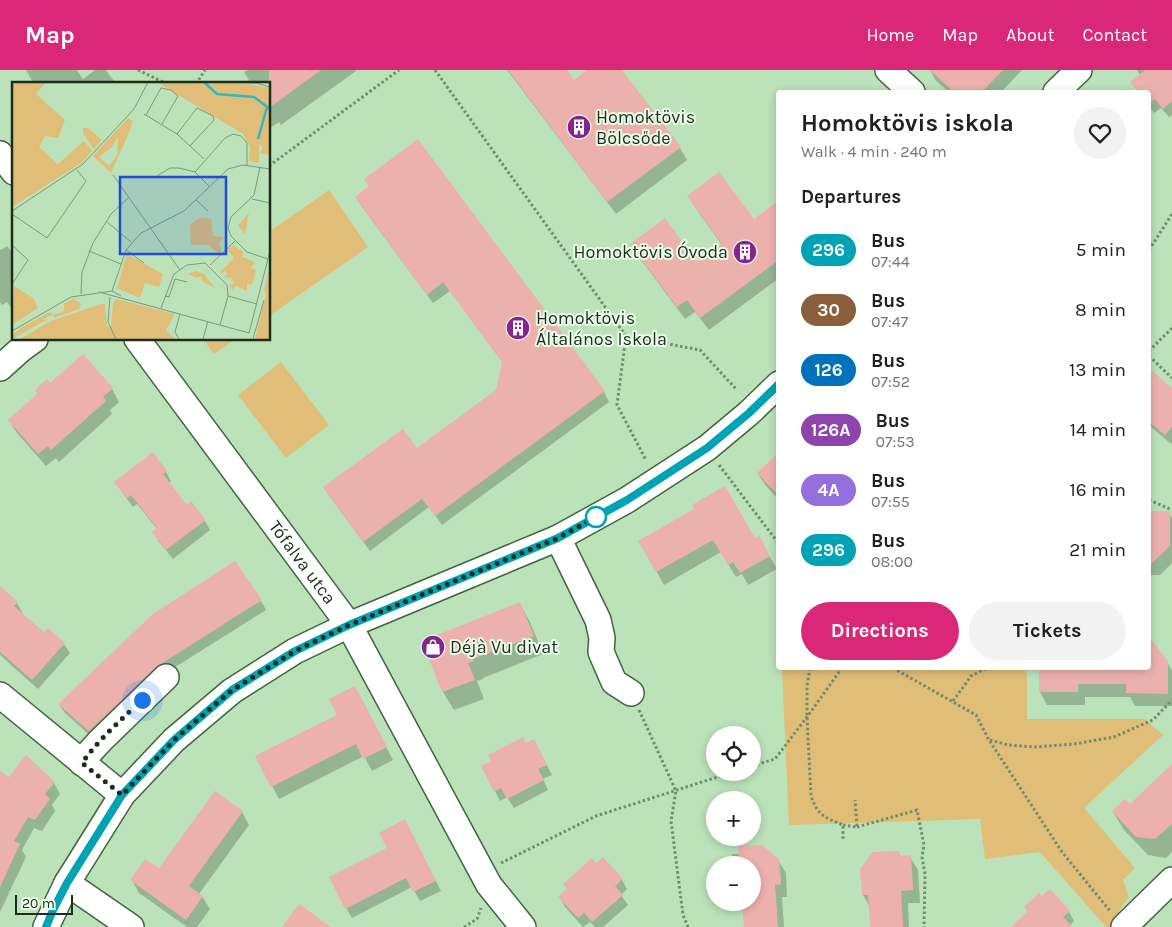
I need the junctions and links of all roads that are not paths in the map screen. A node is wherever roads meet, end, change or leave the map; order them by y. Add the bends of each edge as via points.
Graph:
1 (888, 70) edge
2 (1079, 70) edge
3 (910, 90) edge
4 (1058, 90) edge
5 (0, 154) edge
6 (12, 169) edge
7 (34, 340) edge
8 (138, 340) edge
9 (0, 368) edge
10 (776, 387) edge
11 (558, 538) junction
12 (349, 625) junction
13 (166, 677) dead end
14 (631, 693) road end
15 (0, 695) edge
16 (82, 763) junction
17 (122, 795) junction
18 (1172, 880) edge
19 (67, 883) junction
20 (1127, 924) edge
21 (46, 927) edge
22 (131, 927) edge
23 (523, 927) edge

1 - 3 street
2 - 4 street
5 - 6 street
7 - 9 street
8 - 12 street, Tófalva utca
10 - 11 street via 707,448 627,500
11 - 12 street
11 - 14 street via 598,620 601,652 614,682
12 - 17 street via 295,651 232,690 174,740
12 - 23 street, Tófalva utca via 489,885
13 - 16 street
15 - 16 street
16 - 17 street
17 - 19 street
18 - 20 street
19 - 21 street
19 - 22 street

